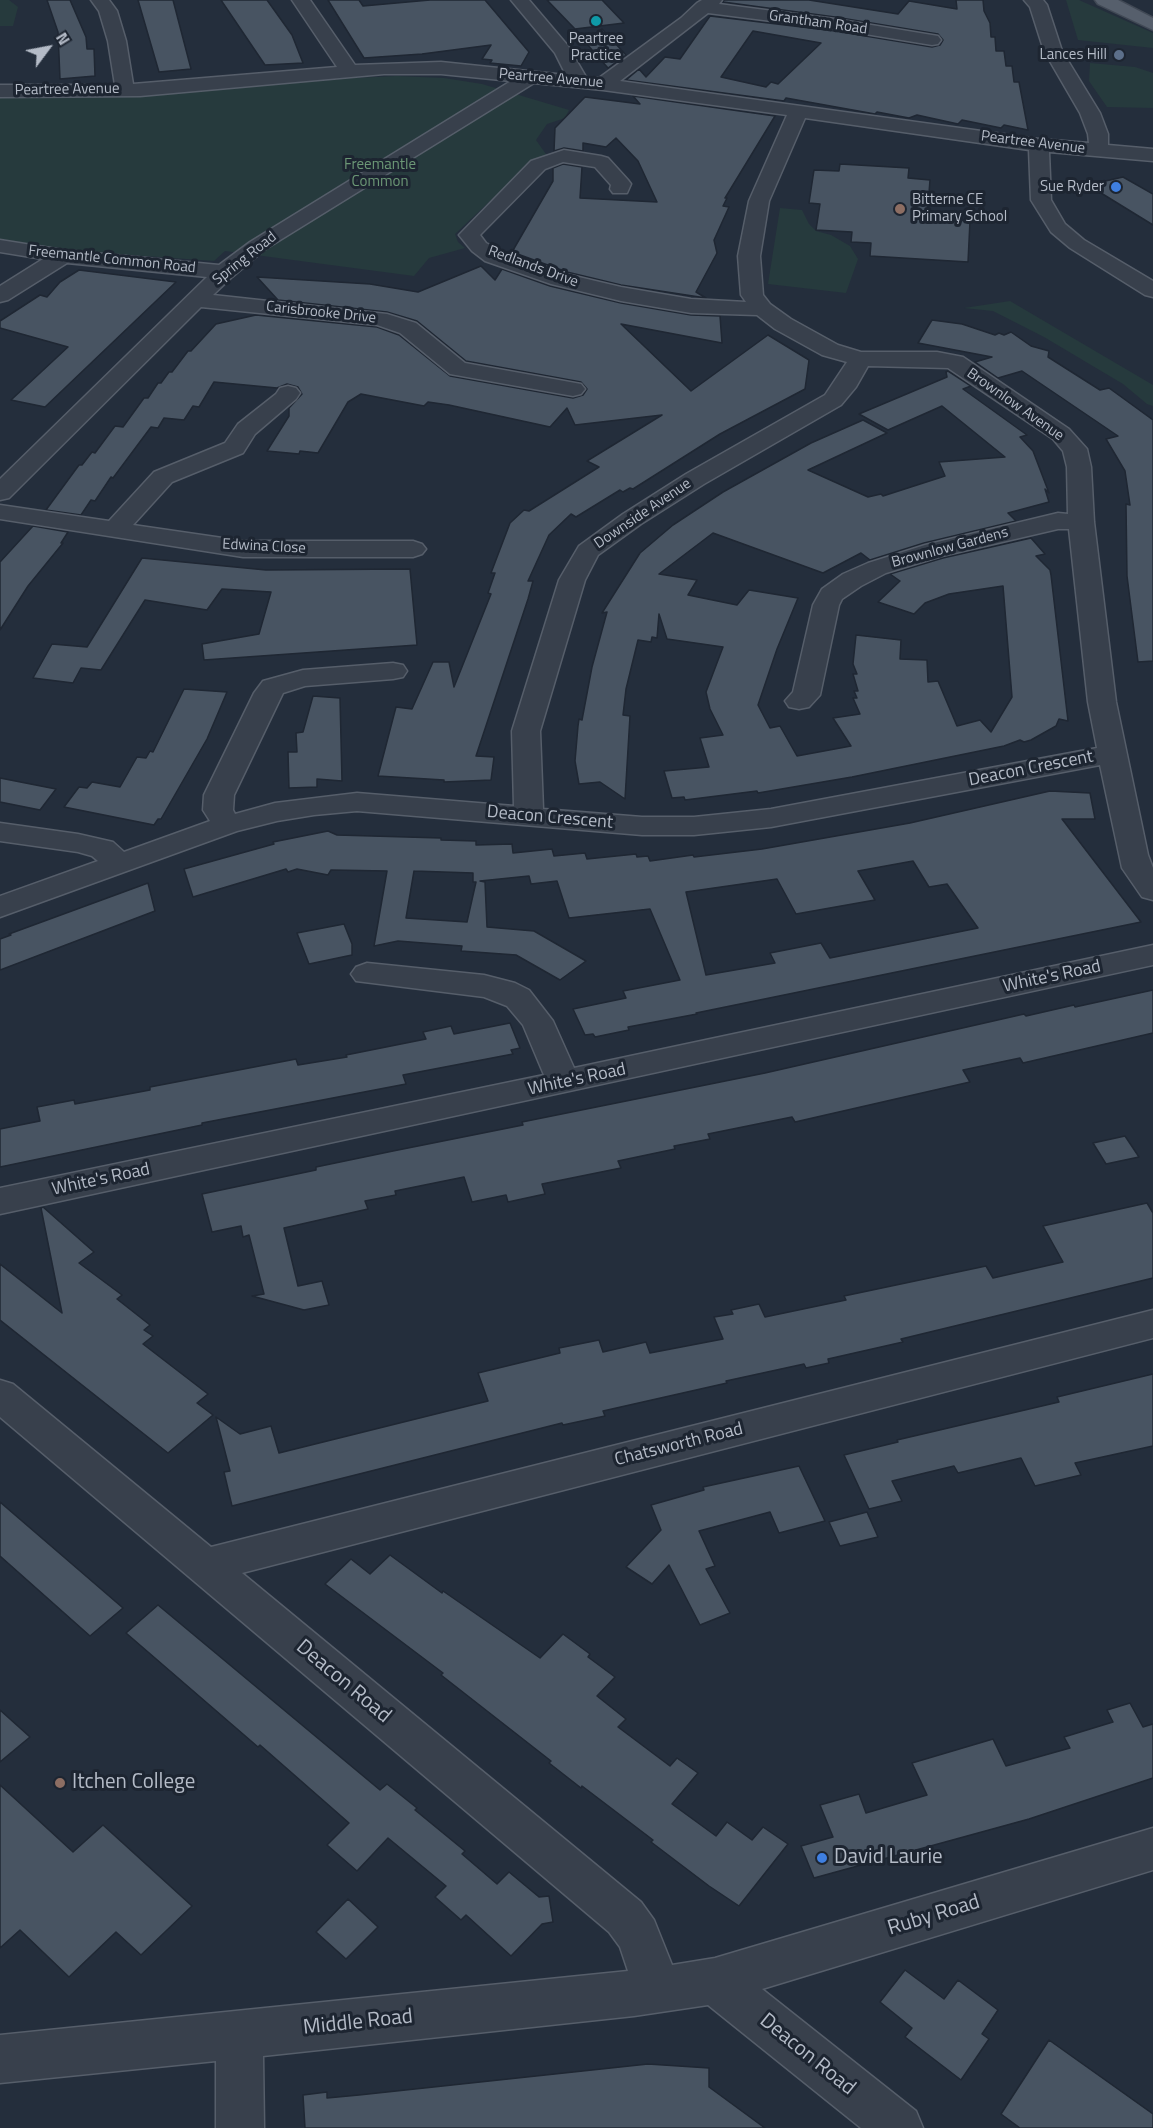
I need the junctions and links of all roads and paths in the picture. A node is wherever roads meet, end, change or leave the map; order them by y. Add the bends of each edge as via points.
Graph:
1 (100, 0) edge
2 (301, 0) edge
3 (520, 0) edge
4 (1104, 0) edge
5 (1036, 3) edge
6 (708, 4) edge
7 (1153, 25) edge
8 (932, 40) dead end
9 (349, 70) junction
10 (530, 77) junction
11 (578, 81) junction
12 (603, 84) junction
13 (125, 90) junction
14 (0, 91) edge
15 (798, 112) junction
16 (1090, 113) junction
17 (1153, 145) edge
18 (1039, 146) junction
19 (1099, 151) junction
20 (1153, 155) edge
21 (620, 189) dead end
22 (0, 246) edge
23 (63, 256) junction
24 (224, 272) junction
25 (1153, 290) edge
26 (0, 295) edge
27 (196, 300) junction
28 (762, 309) junction
29 (860, 359) junction
30 (573, 389) dead end
31 (288, 393) dead end
32 (0, 493) edge
33 (0, 512) edge
34 (1081, 522) junction
35 (115, 530) junction
36 (413, 549) dead end
37 (393, 671) dead end
38 (799, 701) dead end
39 (1111, 754) junction
40 (529, 817) junction
41 (227, 825) junction
42 (0, 832) edge
43 (120, 864) junction
44 (1153, 890) edge
45 (0, 907) edge
46 (1153, 955) edge
47 (367, 974) dead end
48 (564, 1083) junction
49 (0, 1201) edge
50 (1153, 1324) edge
51 (0, 1395) edge
52 (204, 1566) junction
53 (1153, 1850) edge
54 (715, 1981) junction
55 (658, 1990) junction
56 (239, 2036) junction
57 (0, 2059) edge
58 (240, 2128) edge
59 (899, 2128) edge

1 - 13 street via 108,11 117,41
2 - 9 street
3 - 11 street via 562,50
4 - 7 main road
5 - 16 street via 1053,51
6 - 8 street, Grantham Road
6 - 12 street
9 - 10 street, Peartree Avenue via 415,67
9 - 13 street, Peartree Avenue
10 - 11 street, Peartree Avenue
10 - 24 street, Spring Road via 257,246
11 - 12 street, Peartree Avenue
12 - 15 street, Peartree Avenue
13 - 14 street, Peartree Avenue
15 - 18 street, Peartree Avenue
15 - 28 street via 759,201 749,256 752,295
16 - 17 street
16 - 19 street
18 - 19 street, Peartree Avenue
18 - 25 street via 1041,200 1058,228 1077,244
19 - 20 street, Peartree Avenue
21 - 28 street, Redlands Drive via 621,184 601,162 556,158 538,165 469,235 493,256 559,279 691,306
22 - 23 street, Freemantle Common Road
23 - 24 street, Freemantle Common Road
23 - 26 street
24 - 27 street, Spring Road
27 - 30 street, Carisbrooke Drive via 379,319 408,328 458,369
27 - 32 street, Spring Road
28 - 29 street, Brownlow Avenue via 830,350
29 - 34 street, Brownlow Avenue via 937,358 955,362 1061,434 1075,449
29 - 40 street, Downside Avenue via 833,400 695,478 588,551 572,580 527,726
31 - 35 street via 246,429 234,448 163,477
33 - 35 street, Edwina Close
34 - 38 street, Brownlow Gardens via 1058,521 934,550 852,580 831,595 826,605 806,694
34 - 39 street, Brownlow Avenue via 1101,702
35 - 36 street, Edwina Close via 249,549
37 - 41 street via 303,678 273,687 219,795 218,810
39 - 40 street, Deacon Crescent via 740,822 651,826
39 - 44 street, Brownlow Avenue via 1137,868
40 - 41 street, Deacon Crescent via 357,802 275,812
41 - 43 street, Deacon Crescent
42 - 43 street via 102,849
43 - 45 street, Deacon Crescent
46 - 48 street, White's Road
47 - 48 street via 484,986 518,998 537,1021
48 - 49 street, White's Road
50 - 52 street, Chatsworth Road
51 - 52 street, Deacon Road
52 - 55 street, Deacon Road via 626,1917 638,1935
53 - 54 street, Ruby Road
54 - 55 street, Middle Road
54 - 59 street, Deacon Road
55 - 56 street, Middle Road
56 - 57 street, Middle Road
56 - 58 street

